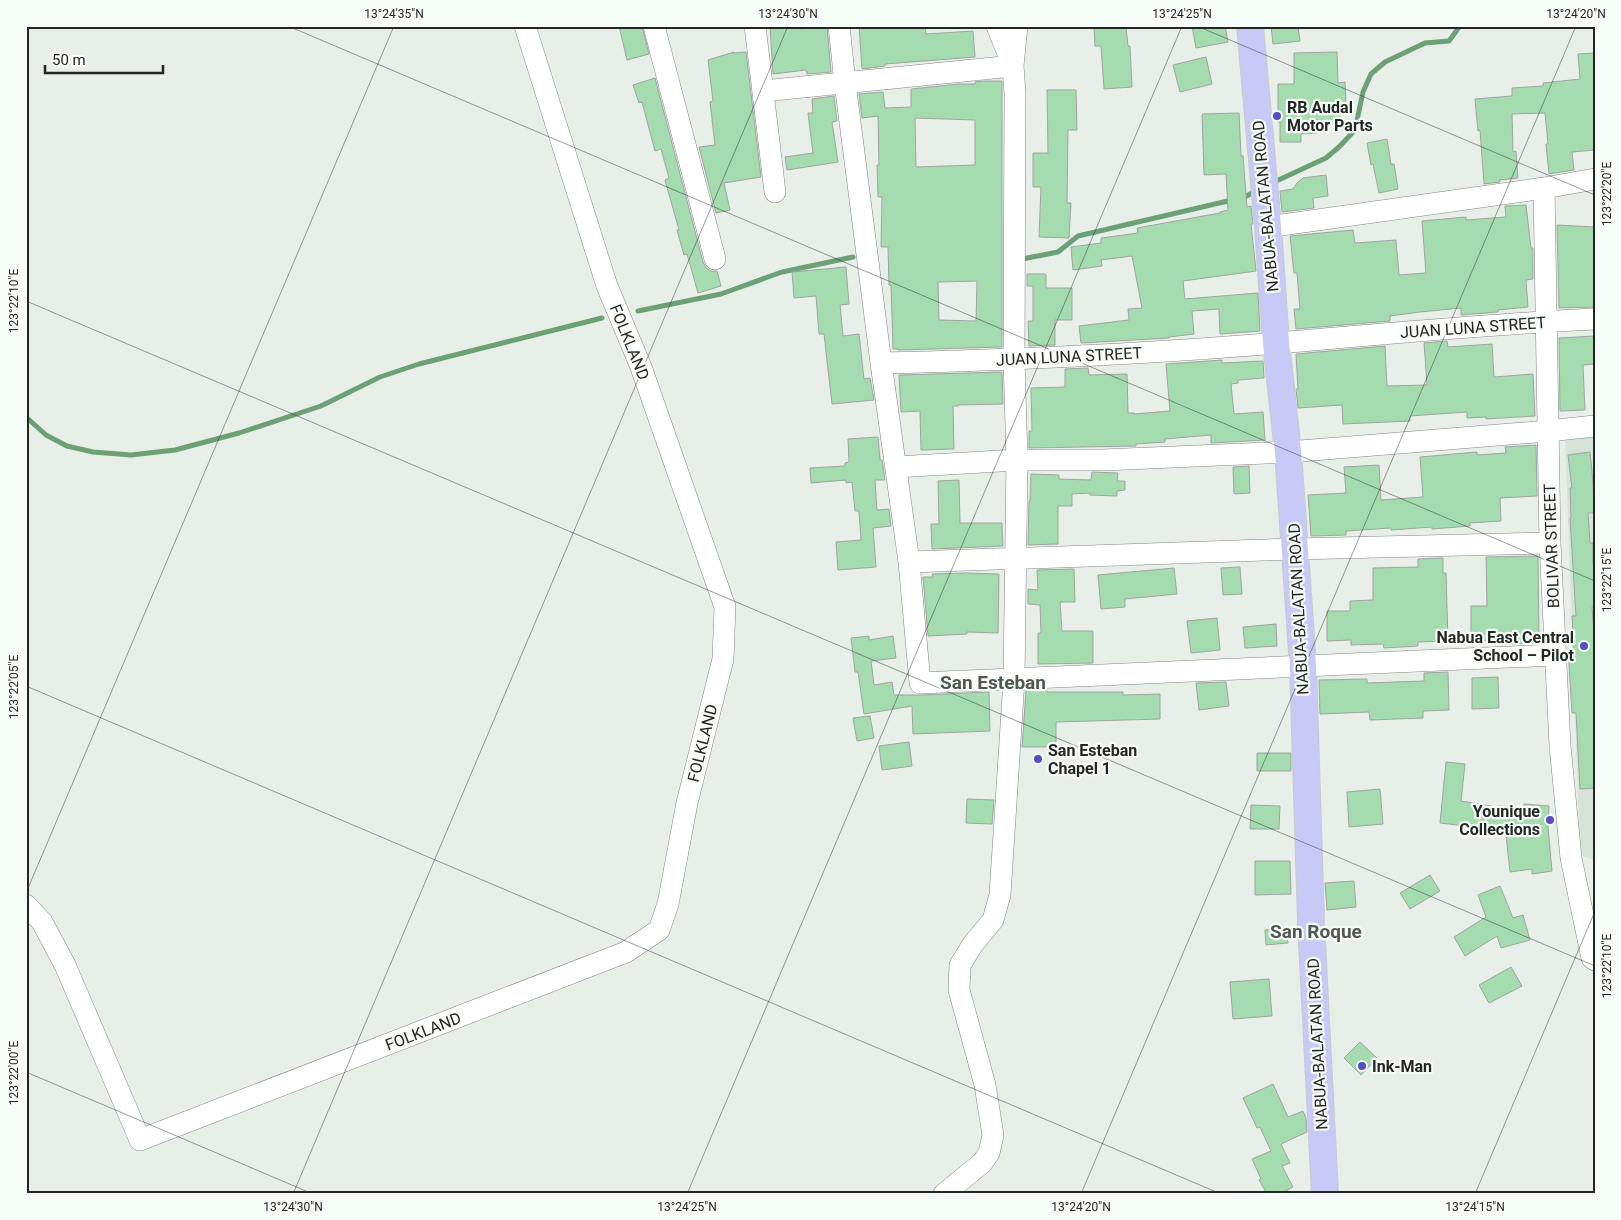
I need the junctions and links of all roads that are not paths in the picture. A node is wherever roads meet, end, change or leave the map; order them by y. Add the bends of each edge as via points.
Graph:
1 (525, 26) edge
2 (654, 26) edge
3 (755, 26) edge
4 (839, 26) edge
5 (997, 26) edge
6 (1016, 26) edge
7 (1250, 26) edge
8 (1013, 66) junction
9 (845, 83) junction
10 (763, 91) junction
11 (1595, 179) edge
12 (1544, 188) junction
13 (776, 192) dead end
14 (1268, 227) junction
15 (715, 259) dead end
16 (1595, 319) edge
17 (1547, 321) junction
18 (1276, 344) junction
19 (1014, 360) junction
20 (881, 363) junction
21 (1595, 426) edge
22 (1548, 431) junction
23 (1288, 452) junction
24 (1016, 460) junction
25 (896, 467) junction
26 (1550, 543) junction
27 (1295, 549) junction
28 (1016, 557) junction
29 (909, 562) junction
30 (1555, 655) junction
31 (1303, 666) junction
32 (1014, 680) junction
33 (26, 905) edge
34 (1595, 960) edge
35 (944, 1194) edge
36 (1325, 1194) edge

1 - 33 street, FOLKLAND via 607,286 641,367 725,607 723,659 687,803 668,904 658,930 626,952 140,1140 65,965 42,922
2 - 15 street
3 - 10 street
4 - 9 street
5 - 8 street
6 - 8 street
7 - 14 main road, NABUA-BALATAN ROAD
8 - 9 street
8 - 19 street
9 - 10 street
9 - 20 street
10 - 13 street
11 - 12 street
12 - 14 street
12 - 17 street, BOLIVAR STREET
14 - 18 main road, NABUA-BALATAN ROAD
16 - 17 street, JUAN LUNA STREET
17 - 18 street, JUAN LUNA STREET
17 - 22 street, BOLIVAR STREET
18 - 19 street, JUAN LUNA STREET
18 - 23 main road, NABUA-BALATAN ROAD
19 - 20 street, JUAN LUNA STREET
19 - 24 street
20 - 25 street
21 - 22 street
22 - 23 street
22 - 26 street, BOLIVAR STREET
23 - 24 street via 1103,460
23 - 27 main road, NABUA-BALATAN ROAD
24 - 25 street
24 - 28 street
25 - 29 street
26 - 27 street
26 - 30 street, BOLIVAR STREET
27 - 28 street
27 - 31 main road, NABUA-BALATAN ROAD
28 - 29 street
28 - 32 street
29 - 32 street via 920,683
30 - 31 street
30 - 34 street, BOLIVAR STREET via 1571,858
31 - 32 street
31 - 36 main road, NABUA-BALATAN ROAD via 1310,923
32 - 35 street via 1000,895 993,920 960,965 959,990 985,1085 993,1135 990,1153 982,1163

